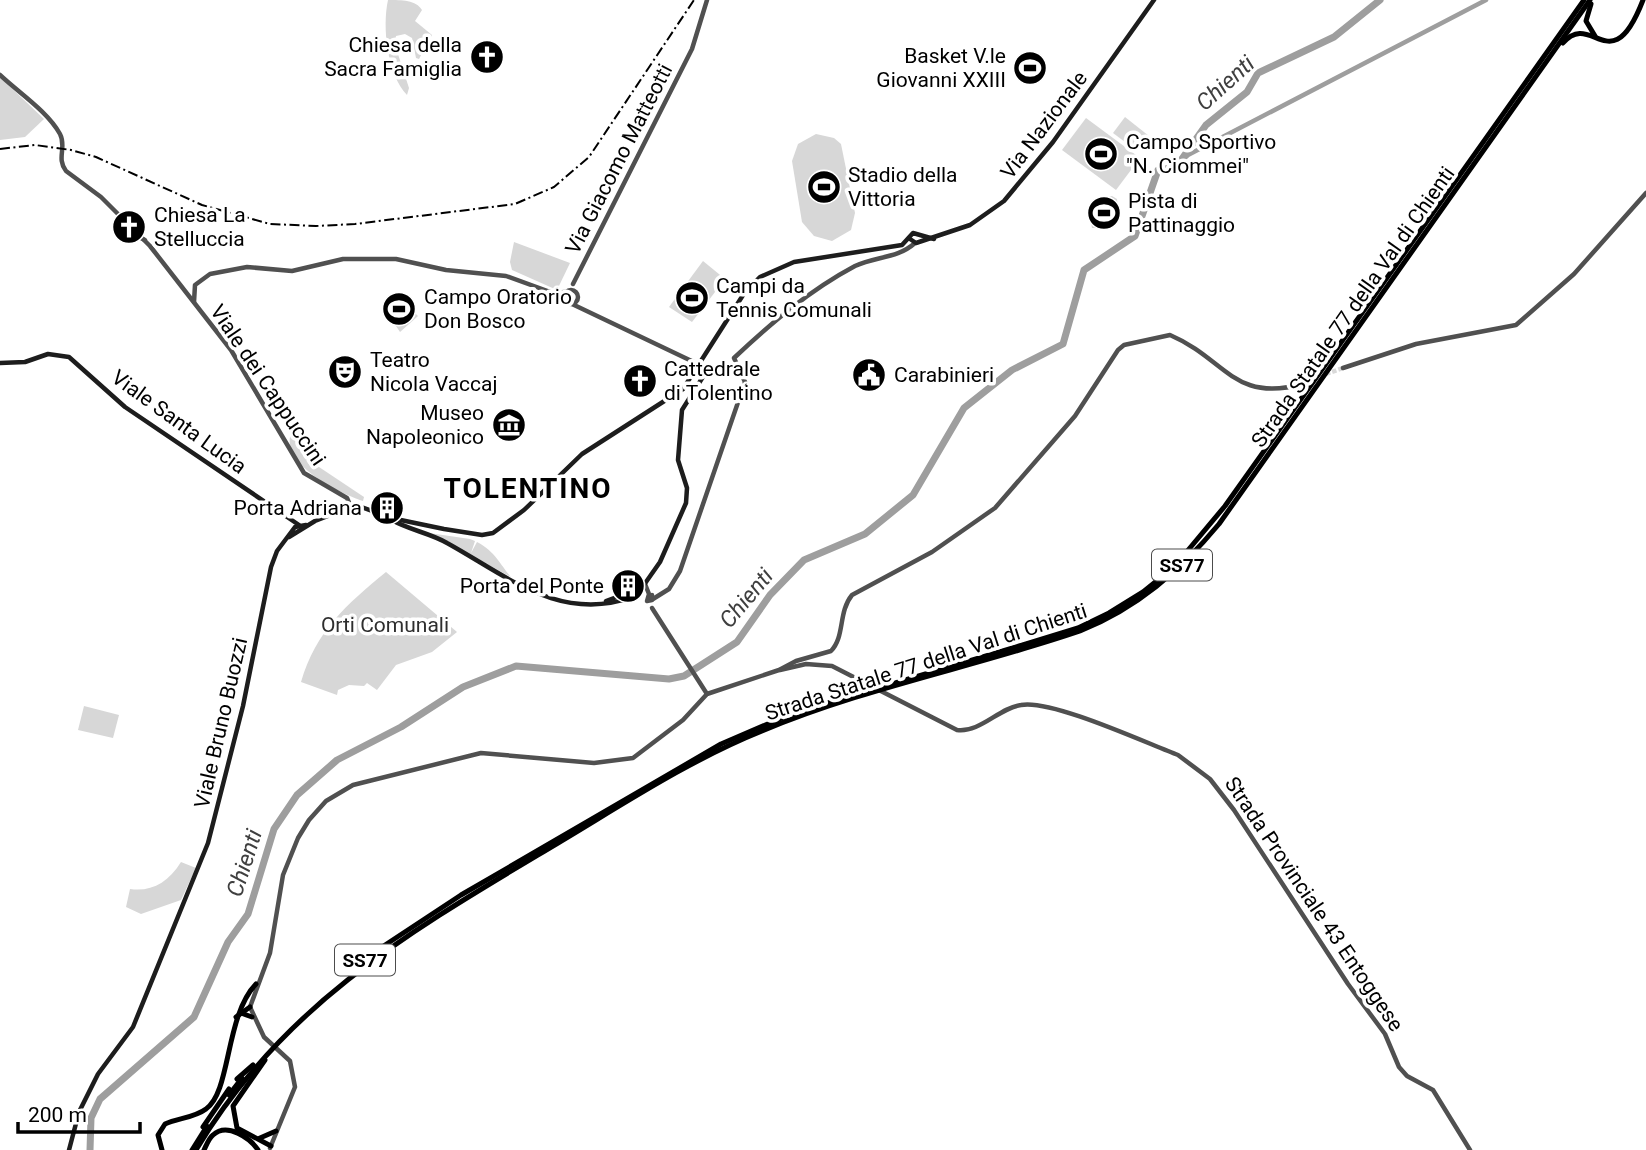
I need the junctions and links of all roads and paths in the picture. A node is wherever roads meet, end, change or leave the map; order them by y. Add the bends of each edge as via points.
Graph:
1 (707, 0) edge
2 (1154, 0) edge
3 (1584, 0) edge
4 (1591, 0) edge
5 (1643, 0) edge
6 (1597, 38) junction
7 (0, 75) edge
8 (1517, 103) junction
9 (1646, 193) edge
10 (915, 240) junction
11 (183, 288) junction
12 (194, 288) junction
13 (570, 289) junction
14 (578, 298) junction
15 (194, 303) junction
16 (572, 304) junction
17 (1371, 304) junction
18 (581, 306) junction
19 (0, 363) edge
20 (700, 365) junction
21 (1343, 368) tunnel mouth
22 (1303, 384) dead end
23 (351, 505) junction
24 (391, 517) junction
25 (298, 528) junction
26 (645, 584) junction
27 (640, 590) junction
28 (633, 595) junction
29 (649, 598) junction
30 (779, 670) junction
31 (707, 694) junction
32 (256, 984) junction
33 (250, 1007) junction
34 (241, 1010) junction
35 (252, 1017) junction
36 (266, 1052) junction
37 (276, 1131) junction
38 (257, 1139) junction
39 (270, 1147) junction
40 (258, 1149) edge
41 (69, 1150) edge
42 (162, 1150) edge
43 (192, 1150) edge
44 (204, 1150) edge
45 (1470, 1150) edge

1 - 13 street, Via Giacomo Matteotti via 692,49
2 - 10 main road, Via Nazionale via 1053,142 1004,201 981,220 934,239
3 - 17 highway, Strada Statale 77 della Val di Chienti / SS77
4 - 6 highway via 1587,21
4 - 8 highway, Strada Statale 77 della Val di Chienti / SS77
5 - 6 highway via 1623,38
6 - 8 highway via 1582,33 1569,36
7 - 11 street, Viale dei Cappuccini via 55,126 66,171 145,240
8 - 17 highway, Strada Statale 77 della Val di Chienti / SS77
9 - 21 street via 1583,265 1516,326 1416,344
10 - 20 main road, Via Nazionale via 772,270 745,292
10 - 29 street via 906,250 856,266 781,316 734,358 746,380 680,571 671,586
11 - 12 street
11 - 15 street, Viale dei Cappuccini
12 - 13 street via 210,274 235,269 292,271 343,259 396,259 513,277 553,293
12 - 15 street
13 - 14 street
13 - 16 street via 564,299
14 - 16 street
14 - 18 street
15 - 23 street, Viale dei Cappuccini via 231,350 304,473 347,498
16 - 18 street
17 - 36 highway, Strada Statale 77 della Val di Chienti / SS77 via 1209,527 1152,586 1078,628 791,715 721,744 368,957
18 - 20 street
19 - 25 main road, Viale Santa Lucia via 25,362 48,354 75,360 125,407
20 - 24 main road via 679,393 618,428 558,474 520,513 486,535
20 - 26 main road via 706,372 682,412 678,460 687,488 686,503
22 - 30 street via 1270,391 1254,388 1171,335 1134,341 1118,350 1087,399 989,514 932,552 852,595 842,613 833,650
23 - 24 main road
23 - 25 main road, Viale Bruno Buozzi
24 - 28 main road via 541,596 591,605
25 - 41 main road, Viale Bruno Buozzi via 277,551 271,567 229,768 208,844 133,1027 98,1074 79,1112
26 - 27 main road
26 - 29 street
27 - 28 main road
27 - 29 street
28 - 29 street
29 - 31 street
30 - 31 street
30 - 45 street, Strada Provinciale 43 Entoggese via 806,664 832,666 957,730 970,730 1012,707 1033,704 1195,765 1234,810 1385,1034 1399,1067 1433,1090
31 - 32 street via 668,733 633,758 594,762 481,753 340,791 309,820 290,855 270,953
32 - 33 street
32 - 34 highway
33 - 34 highway
33 - 35 street
34 - 35 highway
34 - 42 highway via 214,1101 200,1113 165,1124 158,1135
35 - 37 street via 294,1069 295,1087
36 - 38 highway via 263,1066 233,1106 237,1128
36 - 43 highway, Strada Statale 77 della Val di Chienti / SS77
36 - 43 highway, Strada Statale 77 della Val di Chienti / SS77 via 231,1091
37 - 38 highway
37 - 39 street
38 - 39 highway
39 - 40 highway
40 - 44 highway via 237,1132 223,1130 213,1134

